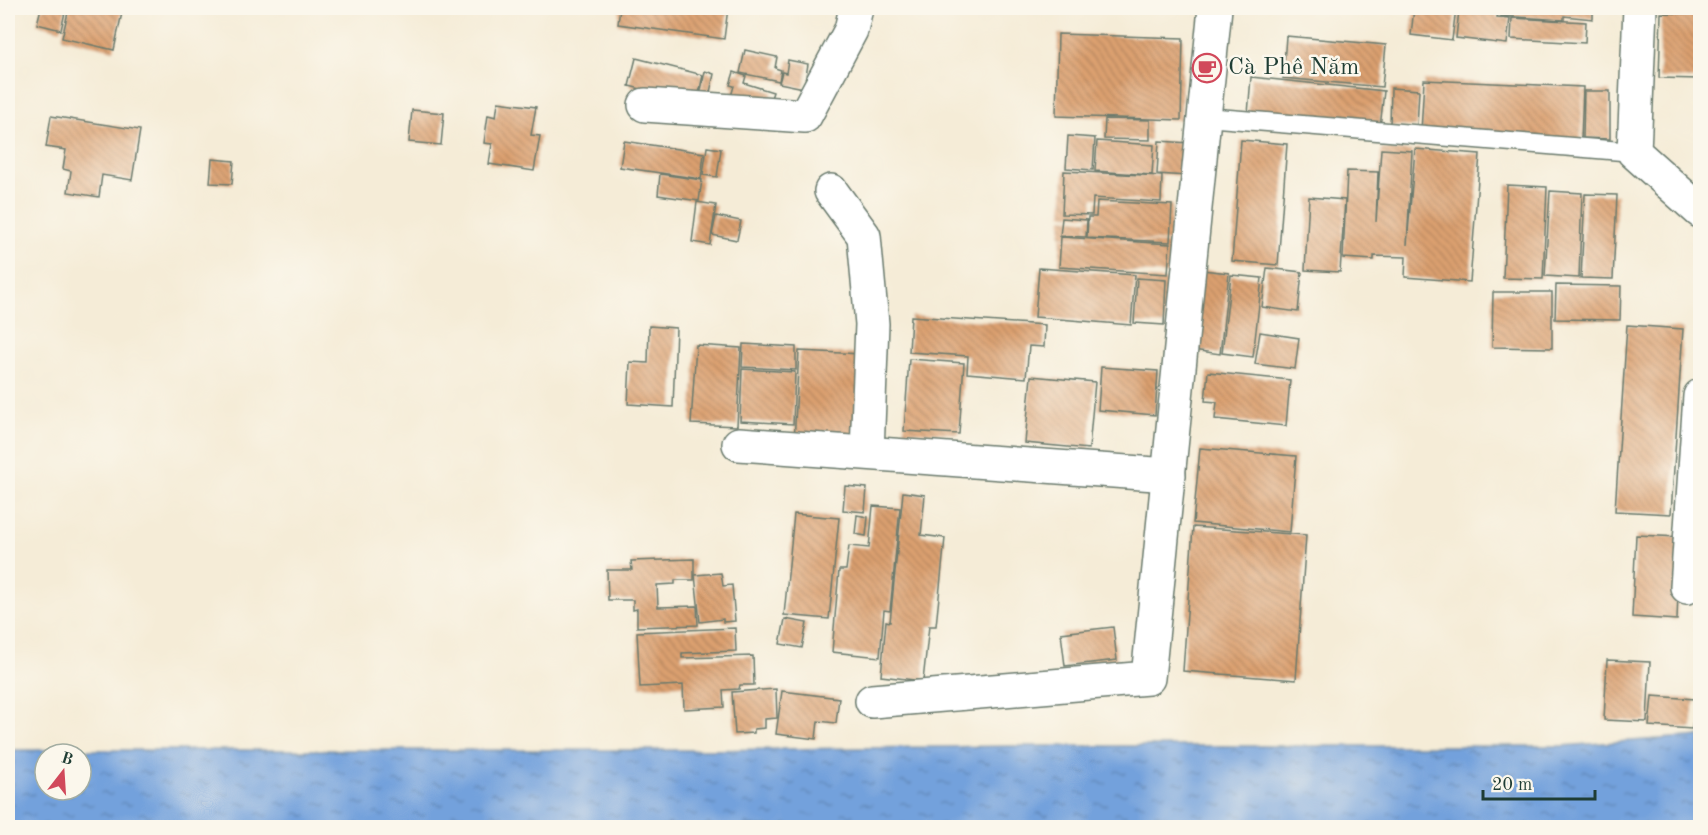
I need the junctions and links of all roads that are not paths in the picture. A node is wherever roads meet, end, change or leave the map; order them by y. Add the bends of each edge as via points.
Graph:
1 (856, 8) edge
2 (1215, 8) edge
3 (1640, 8) edge
4 (645, 105) dead end
5 (1205, 117) junction
6 (1634, 152) junction
7 (831, 191) dead end
8 (1701, 211) edge
9 (1701, 396) edge
10 (739, 444) dead end
11 (867, 452) junction
12 (1169, 475) junction
13 (1687, 587) dead end
14 (872, 701) dead end

1 - 4 street via 851,30 805,116
2 - 5 street
3 - 6 street
5 - 6 lane
5 - 12 street
6 - 8 street
7 - 11 street via 864,236 872,324
9 - 13 street
10 - 11 street
11 - 12 street
12 - 14 street via 1148,678

